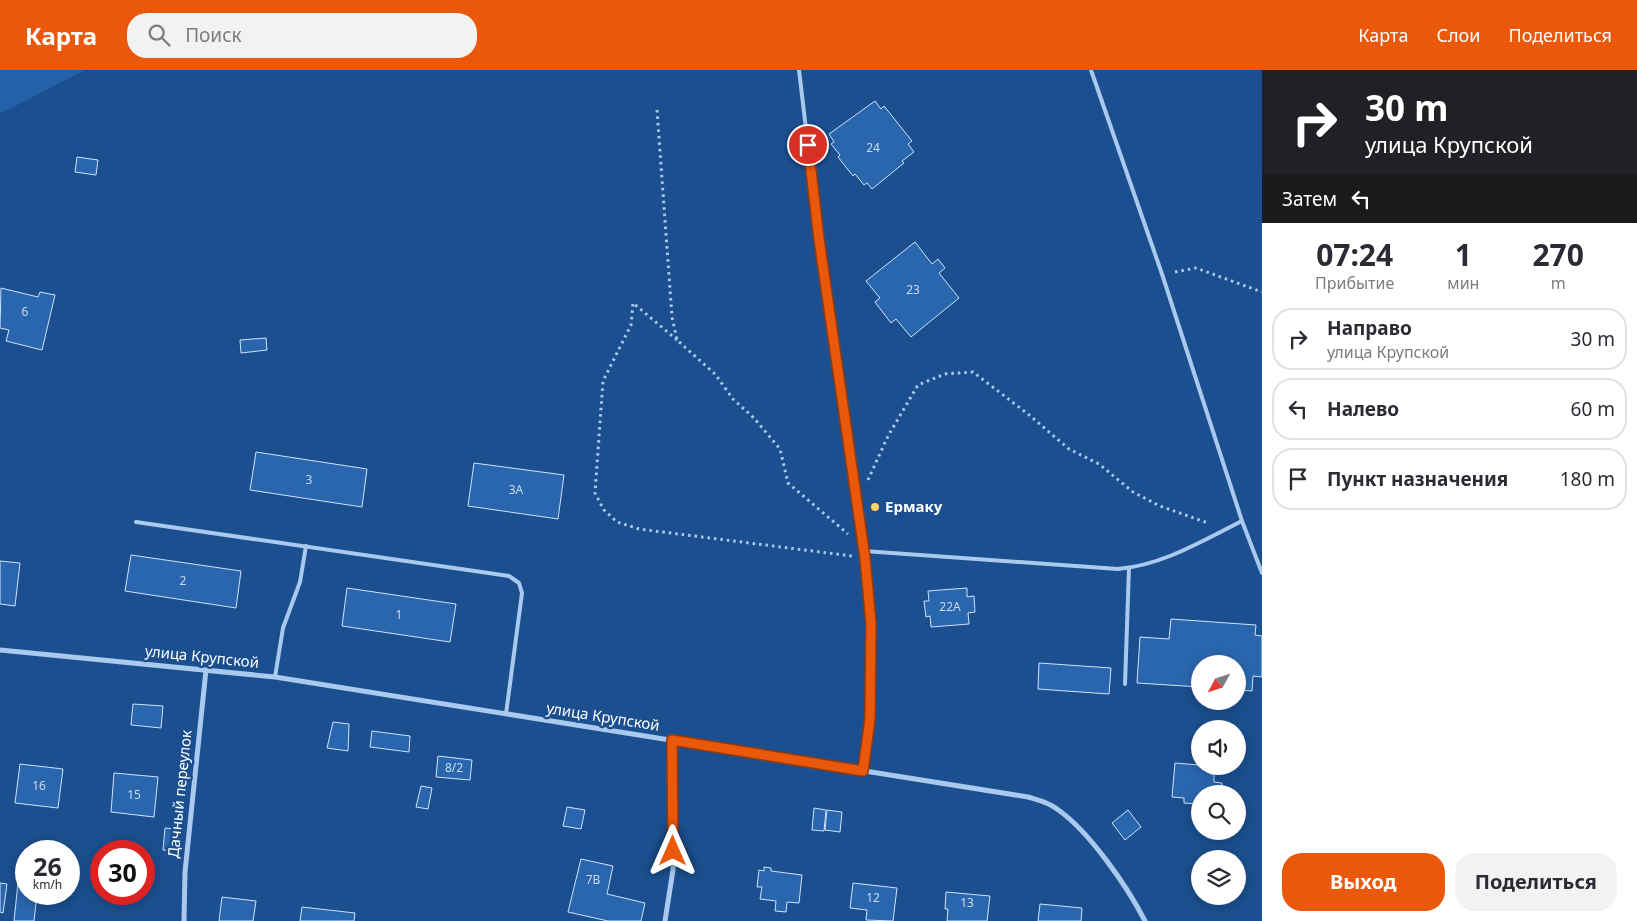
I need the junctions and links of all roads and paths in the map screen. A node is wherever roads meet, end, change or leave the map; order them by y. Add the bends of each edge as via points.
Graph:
1 (799, 70) edge
2 (1091, 70) edge
3 (657, 110) dead end
4 (1162, 274) junction
5 (1262, 292) edge
6 (677, 340) junction
7 (857, 504) junction
8 (1242, 521) junction
9 (136, 522) dead end
10 (1225, 529) junction
11 (863, 543) junction
12 (306, 546) junction
13 (864, 551) junction
14 (865, 558) junction
15 (1129, 568) junction
16 (1262, 573) edge
17 (0, 650) edge
18 (206, 670) junction
19 (275, 677) junction
20 (1125, 684) dead end
21 (506, 714) junction
22 (672, 740) junction
23 (863, 771) junction
24 (184, 921) edge
25 (665, 921) edge
26 (1145, 921) edge

1 - 7 lane via 819,239
2 - 4 lane
3 - 6 path via 672,317
4 - 5 path via 1196,268
4 - 8 lane
6 - 11 path via 715,374 733,399 780,449 788,483
6 - 14 path via 633,303 630,325 603,381 594,493 604,510 617,522 639,529
7 - 10 path via 888,436 918,385 945,374 973,372 1069,449 1099,464 1133,492 1160,506
7 - 11 lane
8 - 10 lane
8 - 16 lane
9 - 12 lane
10 - 15 lane via 1159,561
11 - 13 lane
12 - 19 lane via 300,582 284,628
12 - 21 lane via 500,574 519,583 522,593
13 - 14 lane
13 - 15 lane
14 - 23 lane via 871,623 870,719
15 - 20 lane
17 - 18 street, улица Крупской
18 - 19 street, улица Крупской
18 - 24 street, Дачный переулок via 185,872
19 - 21 street, улица Крупской
21 - 22 street, улица Крупской
22 - 23 street, улица Крупской
22 - 25 street via 673,870
23 - 26 street, улица Крупской via 1045,802 1074,824 1096,848

